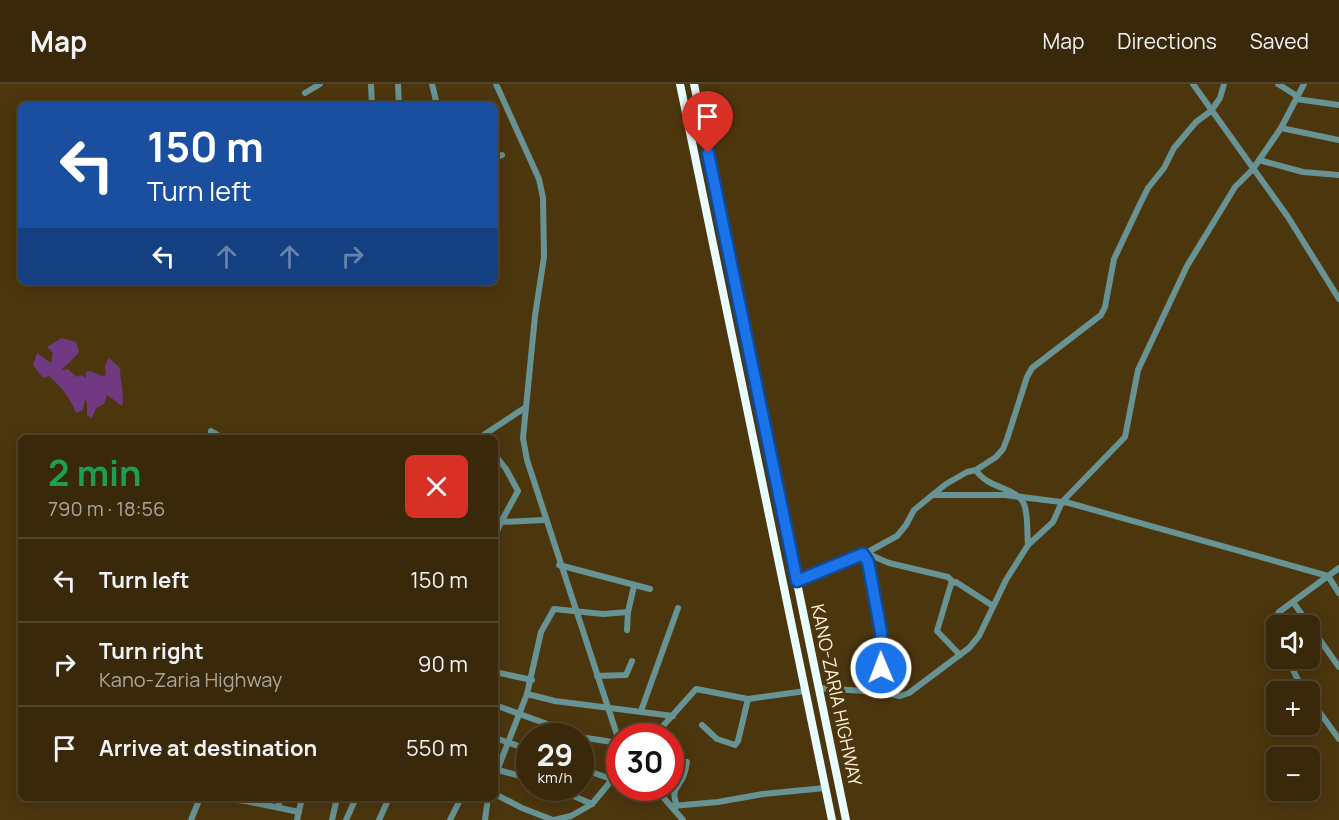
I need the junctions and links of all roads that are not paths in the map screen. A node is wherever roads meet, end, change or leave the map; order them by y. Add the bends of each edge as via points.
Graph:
1 (320, 84) edge
2 (371, 84) edge
3 (398, 84) edge
4 (432, 84) edge
5 (496, 84) edge
6 (680, 84) edge
7 (694, 84) edge
8 (1193, 84) edge
9 (1224, 84) edge
10 (1278, 84) edge
11 (1304, 84) edge
12 (305, 93) dead end
13 (1297, 97) junction
14 (372, 102) edge
15 (399, 102) edge
16 (436, 102) edge
17 (1339, 105) edge
18 (1211, 111) junction
19 (1281, 128) junction
20 (1339, 140) edge
21 (1259, 160) junction
22 (1253, 169) junction
23 (1339, 175) edge
24 (1339, 299) edge
25 (526, 407) junction
26 (484, 435) edge
27 (498, 459) edge
28 (976, 470) junction
29 (932, 495) junction
30 (1019, 497) junction
31 (1062, 502) junction
32 (545, 520) junction
33 (498, 523) edge
34 (1028, 545) junction
35 (865, 553) junction
36 (560, 565) junction
37 (1339, 568) edge
38 (1328, 576) junction
39 (797, 581) junction
40 (953, 582) junction
41 (634, 586) junction
42 (650, 589) dead end
43 (1339, 593) edge
44 (1293, 602) junction
45 (993, 606) junction
46 (678, 608) dead end
47 (575, 611) junction
48 (628, 612) junction
49 (1277, 615) edge
50 (627, 630) dead end
51 (960, 655) junction
52 (632, 661) dead end
53 (1339, 668) edge
54 (498, 673) edge
55 (597, 676) junction
56 (532, 680) junction
57 (819, 688) junction
58 (806, 691) junction
59 (881, 692) junction
60 (527, 694) junction
61 (748, 699) junction
62 (498, 706) edge
63 (608, 708) junction
64 (641, 711) junction
65 (1320, 713) edge
66 (519, 714) junction
67 (674, 716) junction
68 (543, 723) edge
69 (613, 723) edge
70 (667, 723) edge
71 (702, 725) dead end
72 (498, 739) edge
73 (1339, 739) edge
74 (510, 743) junction
75 (516, 745) edge
76 (687, 762) dead end
77 (498, 768) edge
78 (498, 772) edge
79 (516, 776) edge
80 (606, 786) edge
81 (825, 788) junction
82 (498, 796) edge
83 (199, 801) edge
84 (254, 801) edge
85 (279, 801) edge
86 (301, 801) edge
87 (335, 801) edge
88 (355, 801) edge
89 (388, 801) edge
90 (460, 801) edge
91 (486, 801) edge
92 (585, 801) edge
93 (669, 801) edge
94 (592, 804) junction
95 (674, 806) junction
96 (278, 807) junction
97 (299, 812) junction
98 (550, 819) edge
99 (191, 820) edge
100 (297, 820) edge
101 (332, 820) edge
102 (346, 820) edge
103 (379, 820) edge
104 (450, 820) edge
105 (485, 820) edge
106 (683, 820) edge
107 (832, 820) edge
108 (846, 820) edge

1 - 12 street
2 - 14 street
3 - 15 street
4 - 16 street
5 - 25 street via 539,179 543,198 544,257
6 - 58 highway, KANO-ZARIA HIGHWAY
7 - 39 highway, KANO-ZARIA HIGHWAY
8 - 18 street
9 - 18 street
10 - 13 street
11 - 13 street
13 - 17 street
13 - 19 street
18 - 22 street
18 - 28 street via 1174,148 1148,188 1114,259 1101,315 1032,368 1003,449
19 - 20 street
19 - 21 street
21 - 22 street
21 - 23 street via 1303,172
22 - 24 street
22 - 31 street via 1235,187 1172,296 1138,370 1125,437
25 - 26 street
25 - 32 street via 523,438
27 - 33 street via 518,490
28 - 29 street
28 - 30 street via 986,482
29 - 30 street
29 - 35 street via 914,510 897,536
30 - 31 street
30 - 34 street via 1024,506
31 - 34 street via 1053,522
31 - 38 street
32 - 33 street
32 - 36 street
34 - 45 street
35 - 39 street
35 - 40 street via 948,577
35 - 59 street via 881,632
36 - 41 street
36 - 47 street
37 - 38 street
38 - 43 street
38 - 44 street
39 - 57 highway, KANO-ZARIA HIGHWAY
40 - 45 street
40 - 51 street via 937,631
41 - 42 street
41 - 48 street
44 - 49 street
44 - 53 street
45 - 51 street via 979,636
46 - 64 street
47 - 48 street
47 - 55 street
47 - 56 street via 554,609 542,632
48 - 50 street
51 - 59 street via 909,693 900,696
52 - 55 street via 626,675
54 - 56 street
55 - 63 street
56 - 60 street
57 - 59 street
57 - 108 highway, KANO-ZARIA HIGHWAY
58 - 61 street
58 - 81 highway, KANO-ZARIA HIGHWAY
60 - 63 street
60 - 66 street
61 - 67 street via 696,689
61 - 71 street via 735,745 717,739
62 - 66 street
63 - 64 street
63 - 69 street
64 - 67 street
65 - 73 street
66 - 68 street
66 - 74 street
67 - 70 street
72 - 74 street
74 - 75 street
74 - 77 street
76 - 95 street via 684,776 675,788
78 - 79 street
80 - 94 street
81 - 95 street
81 - 107 highway, KANO-ZARIA HIGHWAY
82 - 98 street
83 - 99 street
84 - 96 street
85 - 96 street
86 - 97 street
87 - 101 street
88 - 102 street
89 - 103 street
90 - 104 street
91 - 105 street
92 - 94 street
93 - 95 street
94 - 98 street via 571,816
95 - 106 street
96 - 97 street
97 - 100 street

